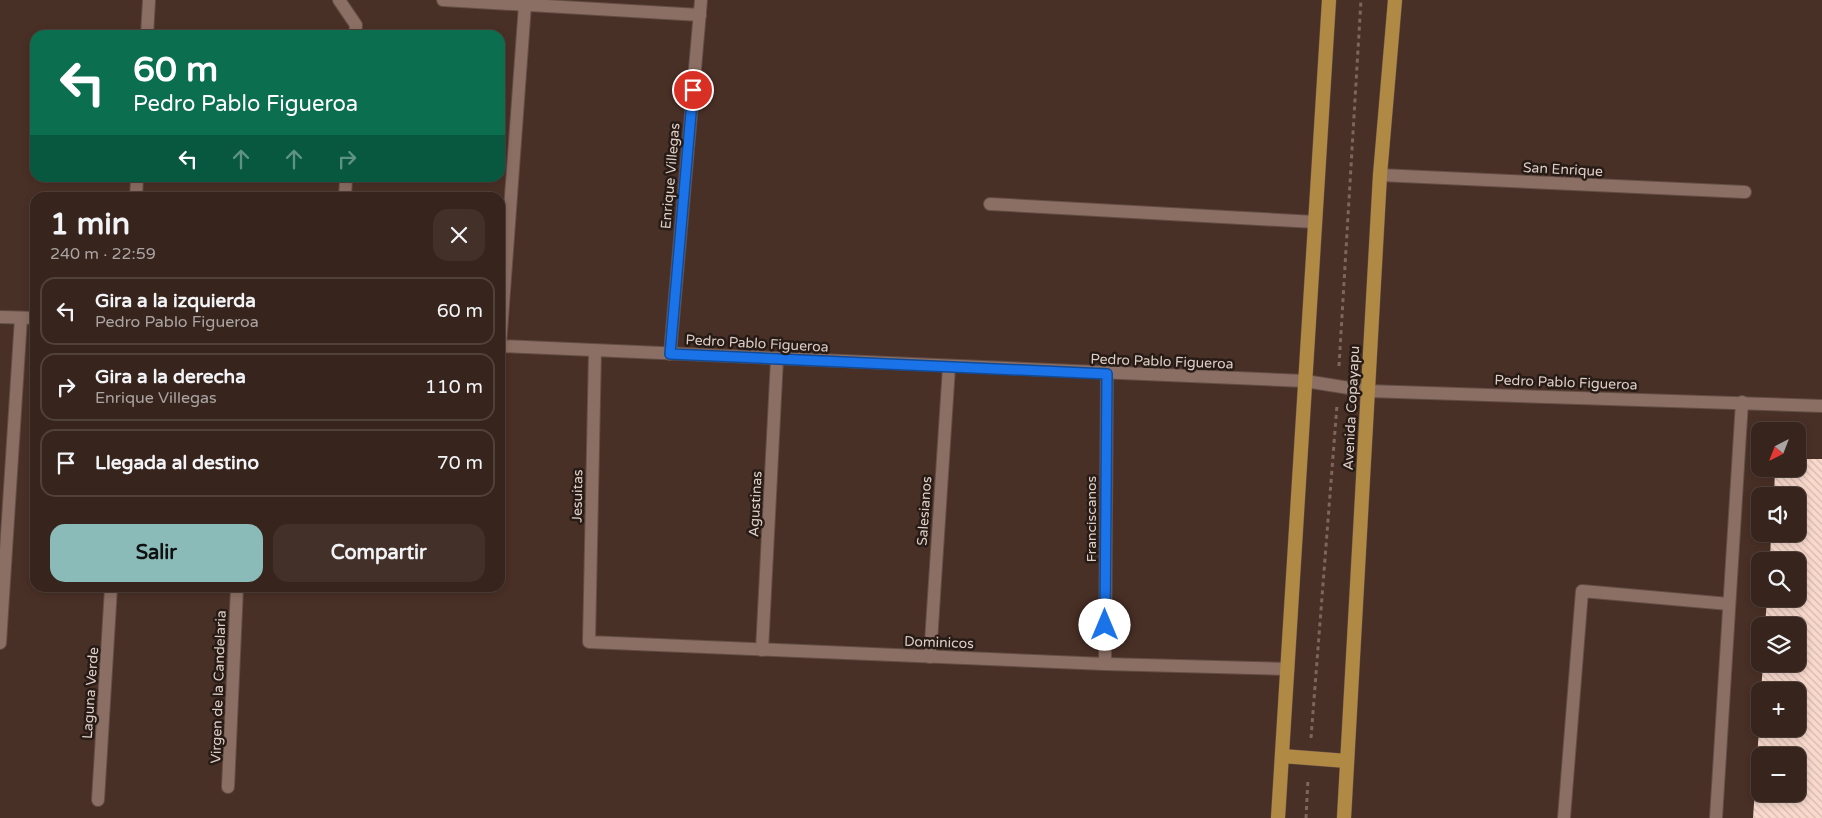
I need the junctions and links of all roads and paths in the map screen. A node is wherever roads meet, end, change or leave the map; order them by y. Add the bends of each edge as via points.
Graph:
1 (149, 0) edge
2 (339, 0) edge
3 (443, 0) edge
4 (701, 0) edge
5 (1329, 0) edge
6 (1361, 0) edge
7 (1395, 0) edge
8 (525, 5) junction
9 (700, 15) junction
10 (146, 30) edge
11 (356, 30) edge
12 (1380, 175) junction
13 (1745, 192) dead end
14 (990, 204) dead end
15 (1315, 222) junction
16 (505, 278) edge
17 (0, 317) edge
18 (21, 318) junction
19 (30, 318) edge
20 (505, 346) edge
21 (595, 351) junction
22 (670, 354) junction
23 (777, 359) junction
24 (949, 367) junction
25 (1107, 374) junction
26 (1305, 382) junction
27 (1338, 386) junction
28 (1368, 391) junction
29 (1742, 402) junction
30 (1822, 406) edge
31 (111, 592) edge
32 (237, 592) edge
33 (1730, 604) junction
34 (589, 642) joint
35 (0, 643) edge
36 (762, 650) junction
37 (930, 657) junction
38 (1105, 664) junction
39 (1288, 669) junction
40 (1282, 756) junction
41 (1309, 758) junction
42 (1347, 761) junction
43 (228, 787) dead end
44 (98, 800) dead end
45 (1278, 818) edge
46 (1306, 818) edge
47 (1344, 818) edge
48 (1564, 818) edge
49 (1716, 818) edge

1 - 10 street
2 - 11 street via 356,25
3 - 8 street
4 - 9 street, Enrique Villegas
5 - 15 highway
6 - 27 path
7 - 12 highway, Avenida Copayapu
8 - 9 street
8 - 16 street
9 - 22 street, Enrique Villegas
12 - 13 street, San Enrique
12 - 28 highway, Avenida Copayapu
14 - 15 street
15 - 26 highway
17 - 18 street
18 - 19 street
18 - 35 street
20 - 21 street, Pedro Pablo Figueroa
21 - 22 street, Pedro Pablo Figueroa
21 - 34 street, Jesuitas
22 - 23 street, Pedro Pablo Figueroa
23 - 24 street, Pedro Pablo Figueroa
23 - 36 street, Agustinas
24 - 25 street, Pedro Pablo Figueroa
24 - 37 street, Salesianos
25 - 26 street, Pedro Pablo Figueroa
25 - 38 street, Franciscanos
26 - 27 street, Pedro Pablo Figueroa
26 - 39 highway
27 - 28 street, Pedro Pablo Figueroa
27 - 41 path
28 - 29 street, Pedro Pablo Figueroa
28 - 42 highway, Avenida Copayapu
29 - 30 street, Pedro Pablo Figueroa
29 - 33 street
31 - 44 street, Laguna Verde
32 - 43 street, Virgen de la Candelaria
33 - 48 street via 1582,591
33 - 49 street
34 - 36 street, Dominicos
36 - 37 street, Dominicos
37 - 38 street, Dominicos
38 - 39 street, Dominicos
39 - 40 highway
40 - 41 highway
40 - 45 highway
41 - 42 highway
41 - 46 path
42 - 47 highway, Avenida Copayapu

